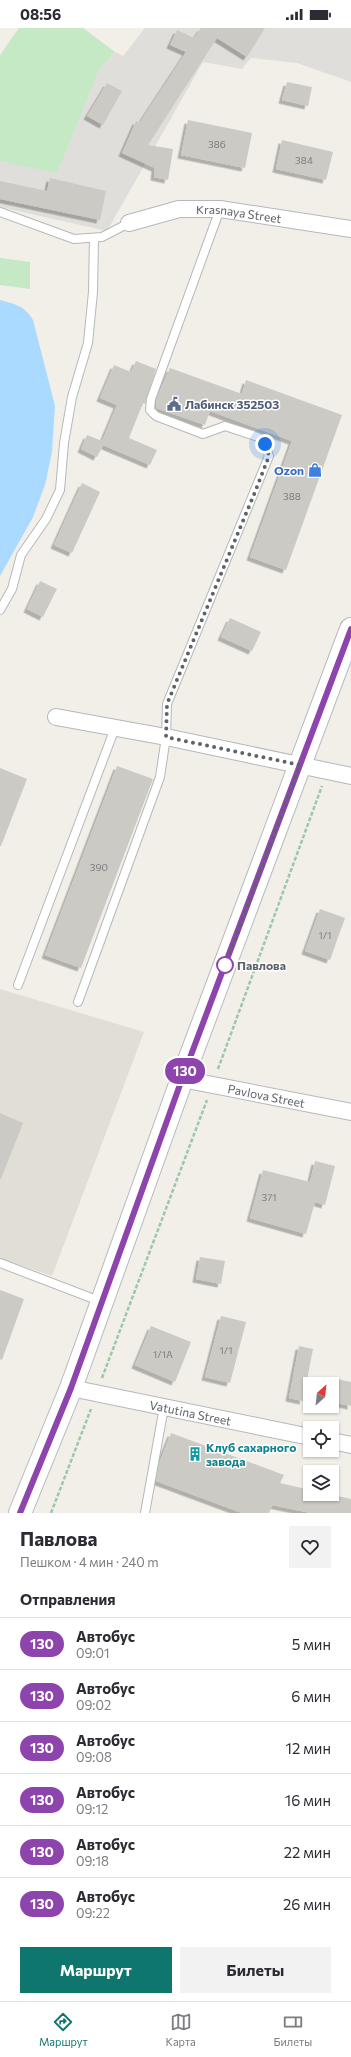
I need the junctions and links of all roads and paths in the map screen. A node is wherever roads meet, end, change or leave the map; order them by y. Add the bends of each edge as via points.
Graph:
1 (220, 209) junction
2 (0, 212) edge
3 (129, 224) joint
4 (351, 229) edge
5 (94, 238) junction
6 (0, 610) edge
7 (351, 629) edge
8 (56, 717) dead end
9 (115, 728) junction
10 (166, 737) junction
11 (300, 765) junction
12 (328, 771) junction
13 (351, 776) edge
14 (18, 985) dead end
15 (78, 1002) dead end
16 (182, 1079) junction
17 (212, 1085) junction
18 (351, 1112) edge
19 (0, 1263) edge
20 (102, 1302) junction
21 (71, 1388) junction
22 (96, 1394) junction
23 (164, 1407) junction
24 (303, 1436) edge
25 (339, 1442) edge
26 (351, 1445) edge
27 (20, 1513) edge
28 (51, 1513) edge
29 (145, 1513) edge

1 - 3 street, Krasnaya Street via 180,209
1 - 4 street, Krasnaya Street
1 - 10 lane via 151,399 150,410 156,416 203,434 225,426 258,437 265,444 269,456 167,704
2 - 5 lane via 74,239
3 - 5 lane via 102,237
5 - 6 lane via 93,292 88,343 72,397 64,443 60,490 46,519 22,555 12,589
7 - 11 street
8 - 9 street
9 - 10 street
9 - 14 lane
10 - 11 street
10 - 15 lane via 160,777
11 - 12 street
11 - 16 street
12 - 13 street
12 - 17 path
16 - 17 street, Pavlova Street
16 - 20 street
17 - 18 street, Pavlova Street
17 - 22 path
19 - 20 lane
20 - 21 street
21 - 22 street, Vatutina Street
21 - 27 street
22 - 23 street, Vatutina Street
22 - 28 path
23 - 24 street, Vatutina Street
23 - 29 lane
25 - 26 street

